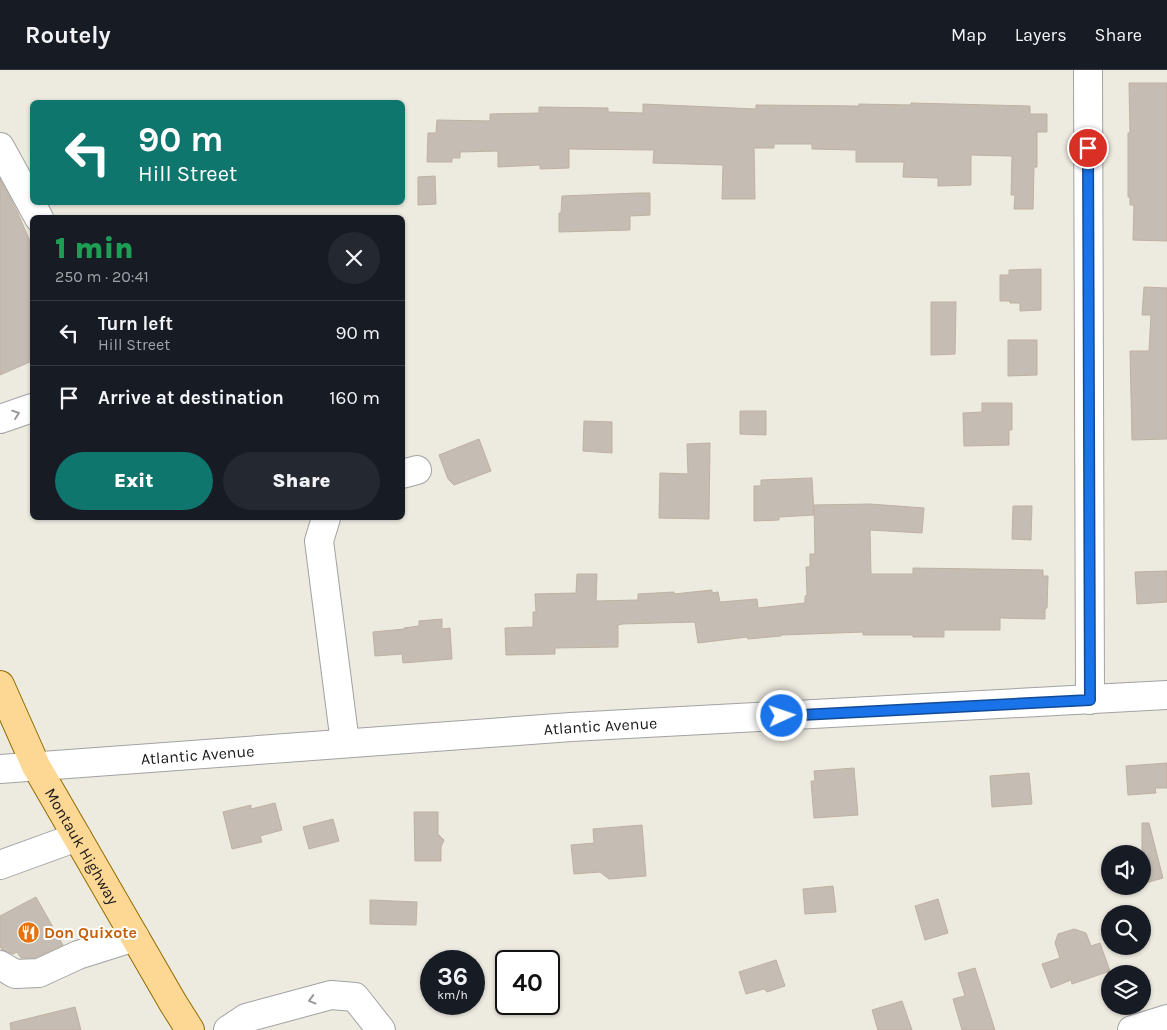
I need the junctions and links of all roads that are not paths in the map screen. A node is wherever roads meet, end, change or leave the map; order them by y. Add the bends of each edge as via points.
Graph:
1 (1088, 70) edge
2 (2, 154) edge
3 (30, 202) edge
4 (30, 409) edge
5 (0, 419) edge
6 (325, 520) edge
7 (0, 685) edge
8 (1167, 695) edge
9 (1090, 700) junction
10 (344, 743) junction
11 (36, 766) junction
12 (0, 769) edge
13 (77, 837) junction
14 (0, 865) edge
15 (135, 938) junction
16 (0, 965) edge
17 (1167, 1019) edge
18 (273, 1021) edge
19 (190, 1030) edge
20 (228, 1030) edge
21 (381, 1030) edge
22 (1132, 1030) edge

1 - 9 street
2 - 3 street
5 -> 4 street
6 - 10 street via 319,541
7 - 11 main road, Montauk Highway
8 - 9 street, Atlantic Avenue
9 - 10 street, Atlantic Avenue via 571,727
10 - 11 street, Atlantic Avenue
11 - 12 street, Atlantic Avenue
11 - 13 main road, Montauk Highway
13 - 14 street
13 - 15 main road, Montauk Highway
15 - 16 street via 78,955 40,973 14,974
15 - 19 main road, Montauk Highway
17 - 22 street
18 - 20 street via 246,1018
21 -> 18 street via 355,997 331,995

